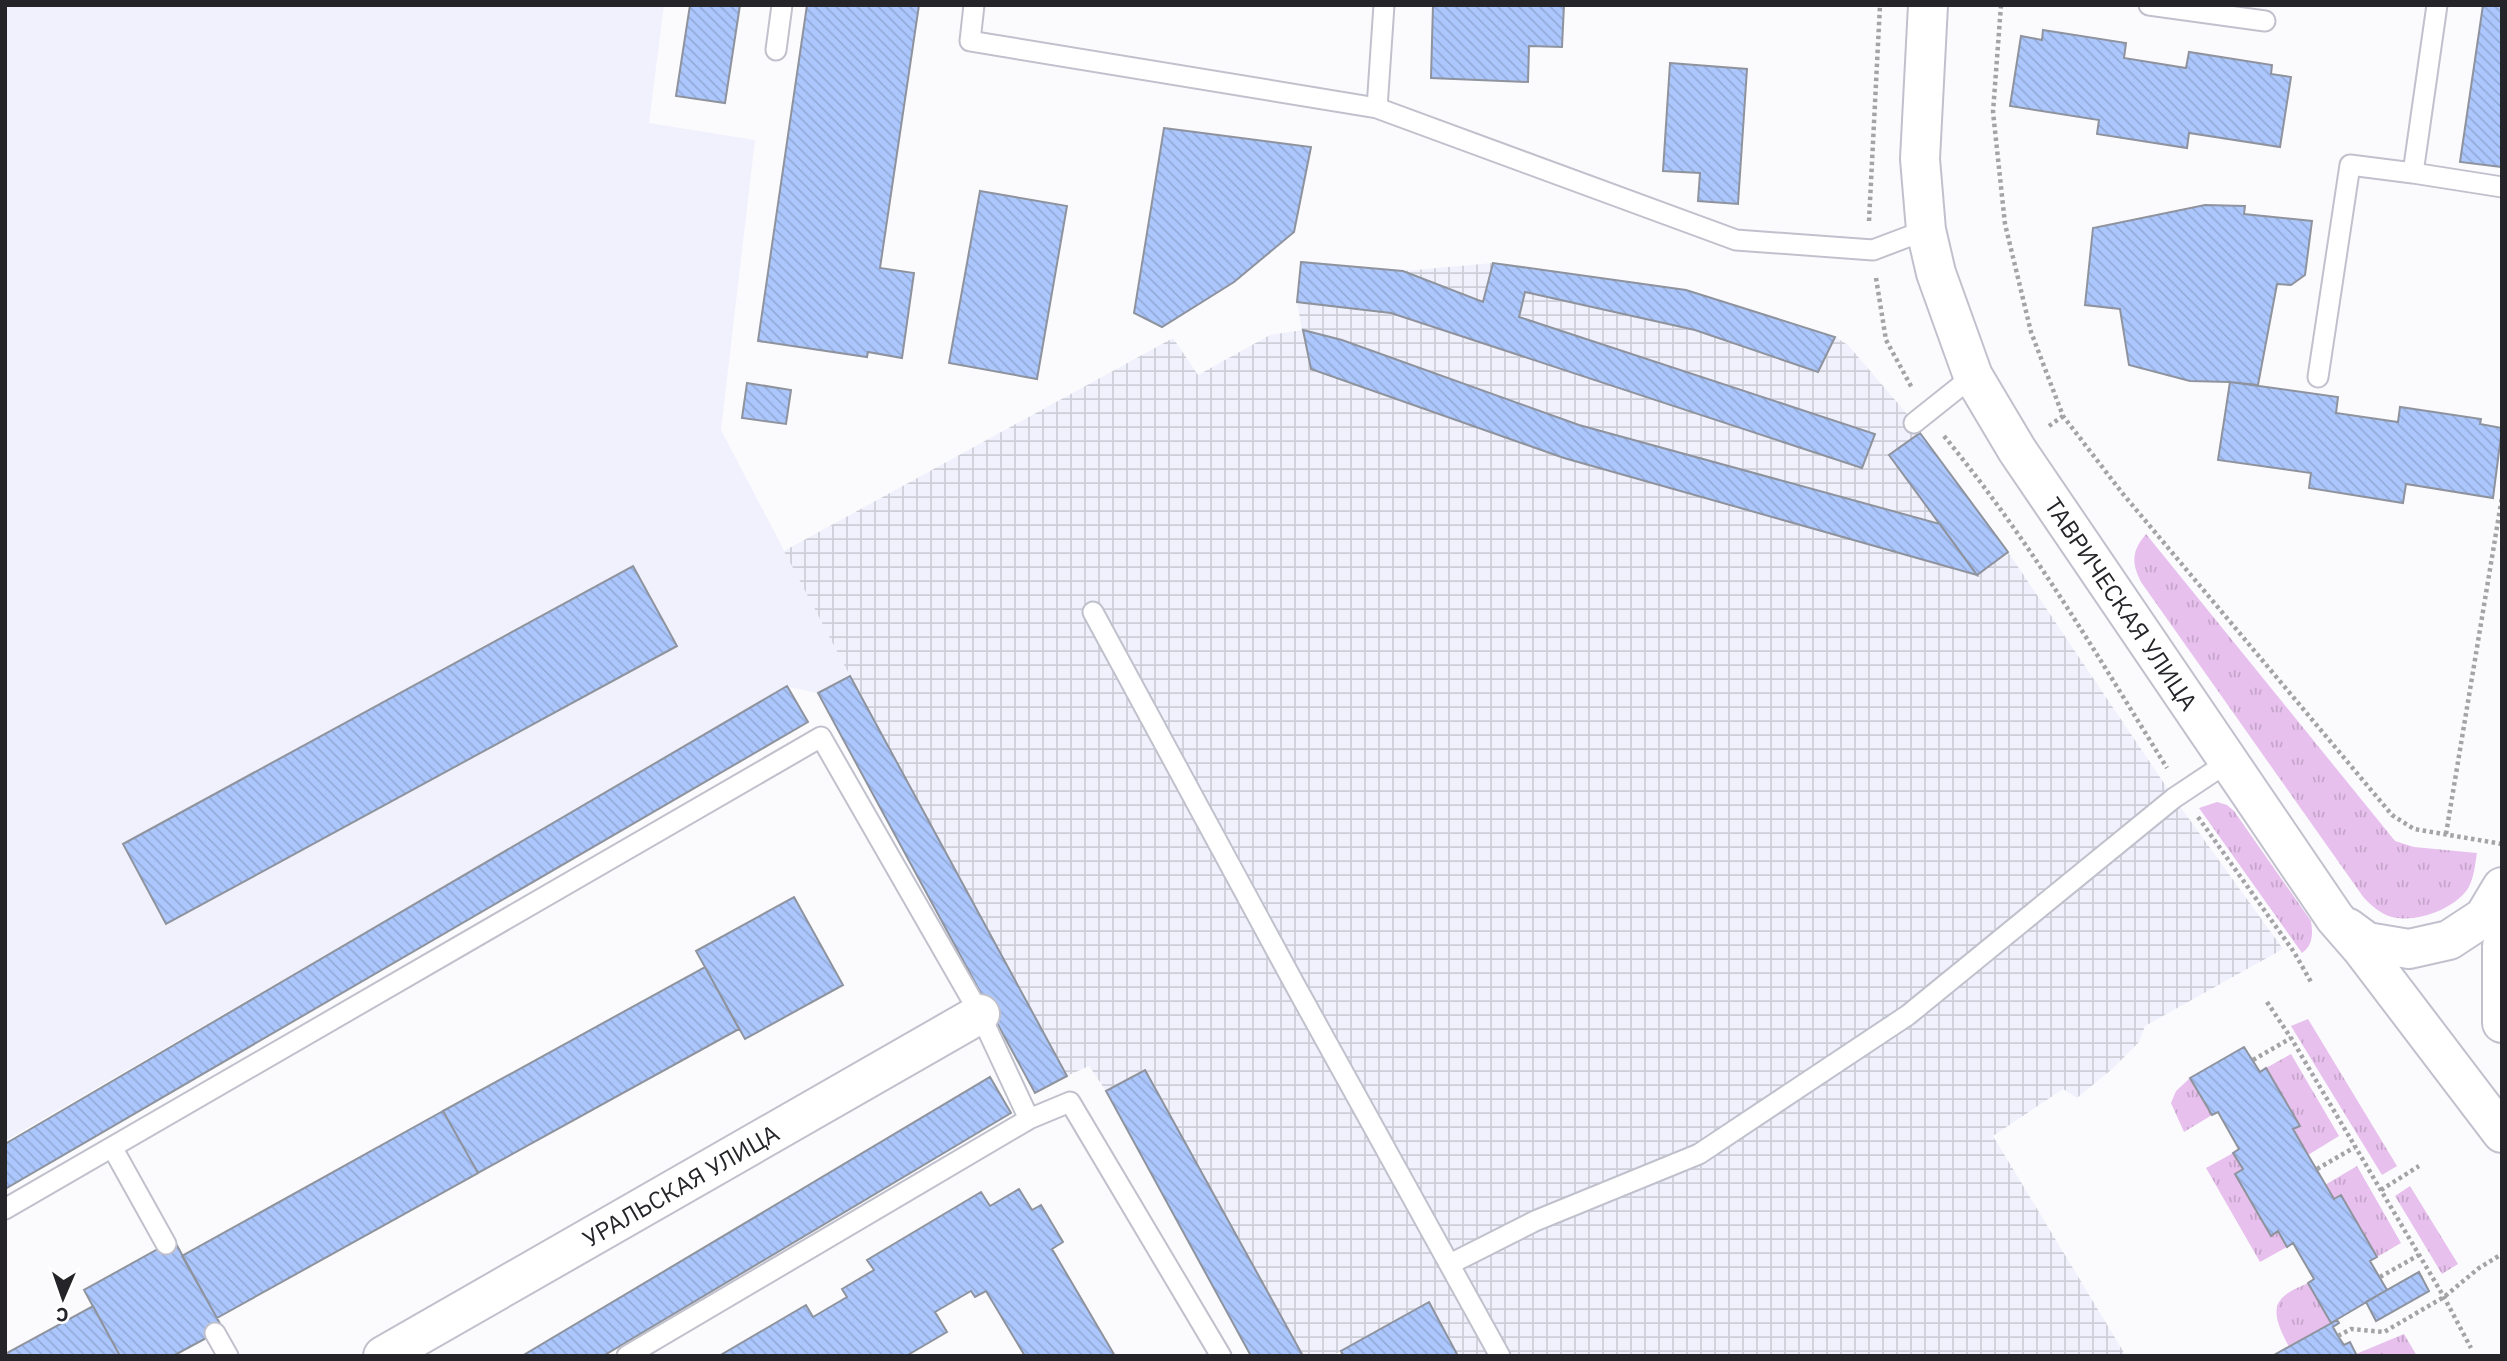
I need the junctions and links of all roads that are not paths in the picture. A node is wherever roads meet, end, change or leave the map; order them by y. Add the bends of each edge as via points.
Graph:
1 (782, 5) edge
2 (974, 5) edge
3 (1384, 5) edge
4 (1928, 5) edge
5 (2149, 5) edge
6 (2437, 5) edge
7 (2265, 21) dead end
8 (776, 50) dead end
9 (1377, 108) junction
10 (2413, 173) junction
11 (2502, 187) edge
12 (1926, 230) junction
13 (1973, 376) junction
14 (2318, 377) dead end
15 (1914, 423) dead end
16 (1093, 612) dead end
17 (2228, 762) junction
18 (2502, 887) edge
19 (2335, 918) junction
20 (2502, 946) edge
21 (980, 1014) junction
22 (2502, 1023) edge
23 (1029, 1119) junction
24 (2502, 1133) edge
25 (112, 1147) junction
26 (5, 1209) edge
27 (166, 1244) dead end
28 (1450, 1264) junction
29 (215, 1333) dead end
30 (228, 1356) edge
31 (383, 1356) edge
32 (627, 1356) edge
33 (1221, 1356) edge
34 (1500, 1356) edge

1 - 8 lane
2 - 9 lane via 970,41
3 - 9 lane
4 - 12 street, ТАВРИЧЕСКАЯ УЛИЦА via 1920,159
5 - 7 lane
6 - 10 lane
9 - 12 lane via 1736,240 1872,250
10 - 11 lane
10 - 14 lane via 2350,165
12 - 13 street, ТАВРИЧЕСКАЯ УЛИЦА via 1936,273
13 - 15 lane
13 - 17 street, ТАВРИЧЕСКАЯ УЛИЦА via 2017,450
16 - 28 lane
17 - 19 street, ТАВРИЧЕСКАЯ УЛИЦА
17 - 28 lane via 2174,798 1908,1015 1699,1154 1535,1221
18 - 19 street via 2484,917 2449,940 2409,949 2367,942
19 - 24 street, ТАВРИЧЕСКАЯ УЛИЦА
20 - 22 street
21 - 23 lane
21 - 25 lane via 821,737
21 - 31 street, УРАЛЬСКАЯ УЛИЦА
23 - 32 lane
23 - 33 lane via 1070,1102
25 - 26 lane
25 - 27 lane
28 - 34 lane
29 - 30 lane

